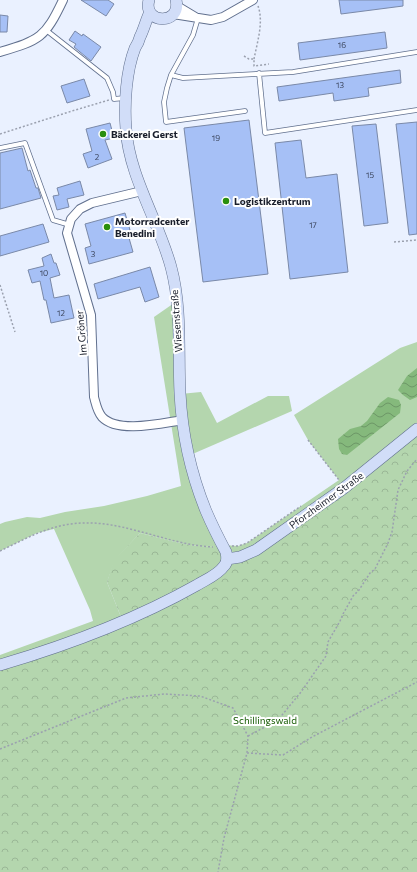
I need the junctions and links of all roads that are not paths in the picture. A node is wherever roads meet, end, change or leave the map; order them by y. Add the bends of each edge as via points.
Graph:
1 (64, 0) edge
2 (149, 0) edge
3 (255, 3) edge
4 (175, 7) edge
5 (153, 15) junction
6 (198, 18) junction
7 (46, 30) junction
8 (0, 52) edge
9 (417, 52) edge
10 (259, 74) junction
11 (171, 75) junction
12 (126, 98) junction
13 (417, 110) edge
14 (245, 111) dead end
15 (0, 148) edge
16 (142, 191) junction
17 (70, 225) junction
18 (183, 420) junction
19 (417, 429) edge
20 (227, 558) junction
21 (0, 665) edge

1 - 7 street
2 - 5 street via 148,8
3 - 6 street via 223,18
4 - 5 street via 166,19
4 - 6 street
5 - 12 street, Wiesenstraße via 135,49
6 - 11 lane via 193,35
7 - 8 street via 34,41
7 - 12 lane via 107,78 114,99
9 - 10 lane via 293,72
10 - 11 lane via 183,78
10 - 13 lane via 265,133
11 - 14 lane via 164,102 166,122
12 - 16 street, Wiesenstraße via 126,130
15 - 17 lane via 25,143 53,220
16 - 17 street via 92,203 80,209 71,219
16 - 18 street, Wiesenstraße via 171,268 178,310
17 - 18 street, Im Gröner via 67,233 91,315 94,397 97,410 112,424 126,427
18 - 20 street, Wiesenstraße via 188,456 196,482 206,512
19 - 20 street, Pforzheimer Straße via 344,488 256,550 240,557
20 - 21 street via 224,568 214,575 123,622

